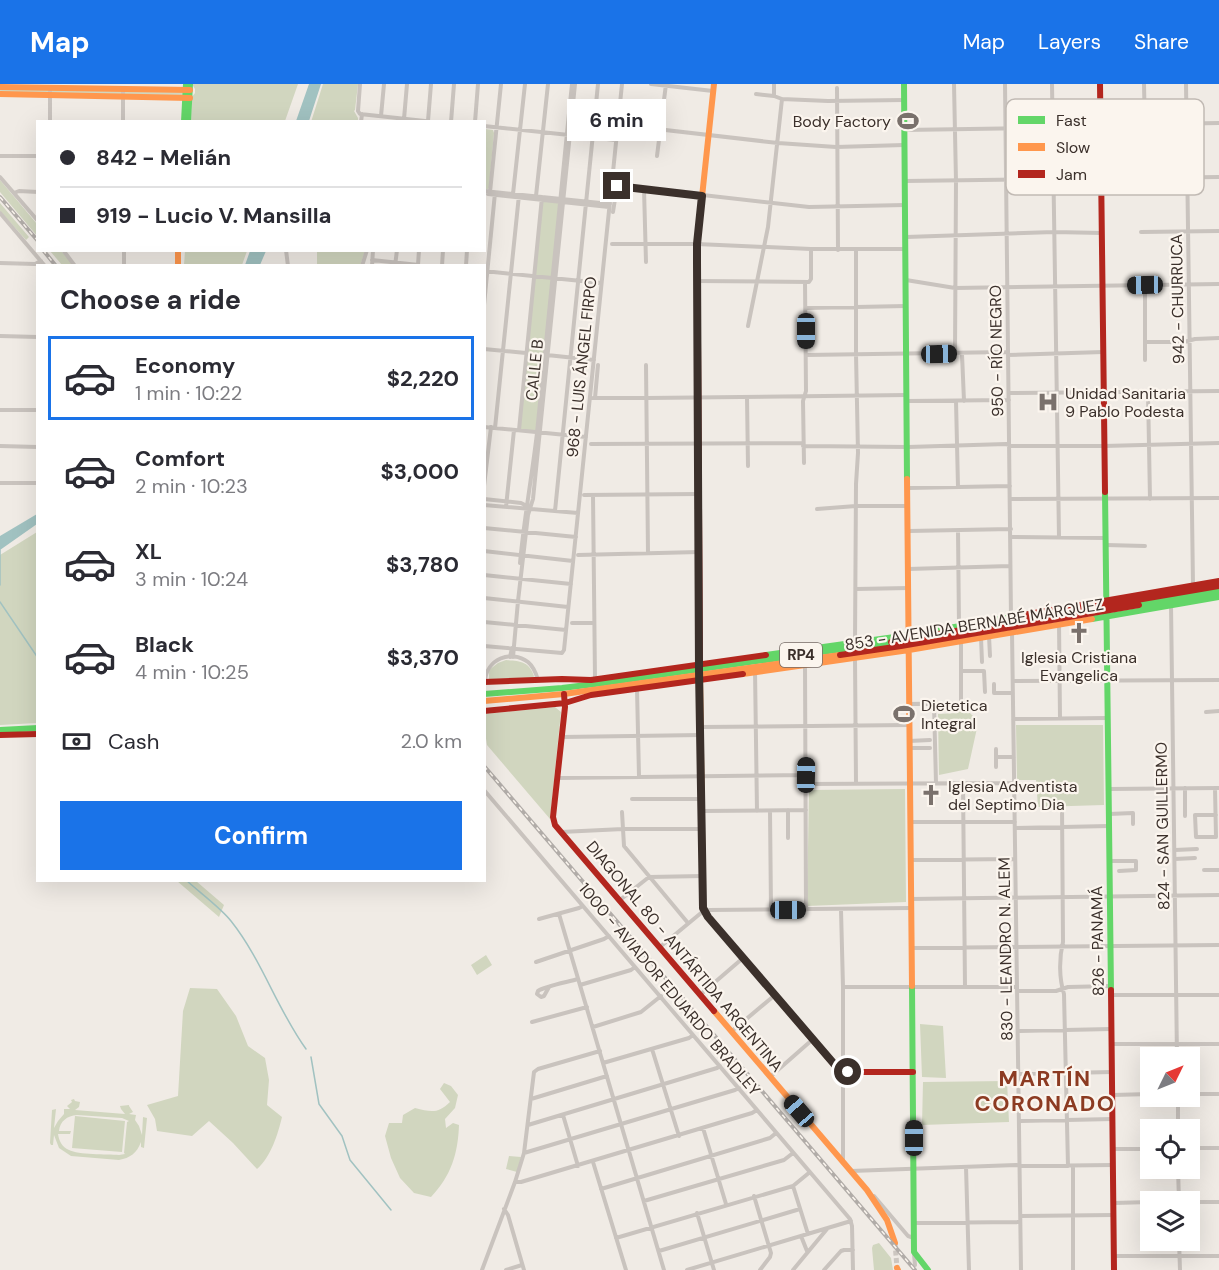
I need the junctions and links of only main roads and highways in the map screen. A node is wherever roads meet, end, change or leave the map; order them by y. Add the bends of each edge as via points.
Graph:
1 (904, 84) edge
2 (1100, 84) edge
3 (0, 87) edge
4 (188, 87) edge
5 (714, 88) edge
6 (50, 92) junction
7 (123, 93) junction
8 (0, 94) edge
9 (188, 98) junction
10 (1100, 99) edge
11 (186, 120) edge
12 (1101, 195) edge
13 (1219, 581) edge
14 (1219, 586) edge
15 (1219, 591) edge
16 (1219, 597) edge
17 (1170, 600) junction
18 (1107, 609) junction
19 (978, 622) junction
20 (988, 626) junction
21 (1012, 629) junction
22 (909, 642) junction
23 (855, 655) junction
24 (826, 657) junction
25 (835, 660) junction
26 (805, 662) junction
27 (700, 672) junction
28 (619, 676) junction
29 (562, 679) junction
30 (486, 682) edge
31 (649, 682) junction
32 (603, 684) junction
33 (658, 686) junction
34 (563, 691) junction
35 (486, 694) edge
36 (486, 701) edge
37 (565, 703) junction
38 (486, 711) edge
39 (0, 730) edge
40 (35, 730) edge
41 (0, 735) edge
42 (913, 1072) junction
43 (896, 1243) tunnel mouth
44 (928, 1270) edge
45 (1114, 1270) edge

1 - 22 main road
2 - 10 main road, 826 - PANAMÁ
3 - 6 main road
4 - 7 main road
4 - 9 main road
5 - 27 main road via 697,244
6 - 7 main road
6 - 8 main road
7 - 9 main road
9 - 11 main road
12 - 18 main road, 826 - PANAMÁ
13 - 18 main road, 853 - AVENIDA BERNABÉ MÁRQUEZ
14 - 17 main road, 853 - AVENIDA BERNABÉ MÁRQUEZ / RP4
15 - 17 main road, 853 - AVENIDA BERNABÉ MÁRQUEZ / RP4
16 - 17 main road, 853 - AVENIDA BERNABÉ MÁRQUEZ
17 - 18 main road, 853 - AVENIDA BERNABÉ MÁRQUEZ / RP4
17 - 18 main road, 853 - AVENIDA BERNABÉ MÁRQUEZ
18 - 19 main road, 853 - AVENIDA BERNABÉ MÁRQUEZ
18 - 20 main road, 853 - AVENIDA BERNABÉ MÁRQUEZ / RP4
18 - 21 main road, 853 - AVENIDA BERNABÉ MÁRQUEZ / RP4
18 - 21 main road, 853 - AVENIDA BERNABÉ MÁRQUEZ via 1059,624
18 - 45 main road, 826 - PANAMÁ
19 - 20 main road
19 - 22 main road, 853 - AVENIDA BERNABÉ MÁRQUEZ
20 - 22 main road, 853 - AVENIDA BERNABÉ MÁRQUEZ / RP4
21 - 22 main road, 853 - AVENIDA BERNABÉ MÁRQUEZ / RP4
21 - 22 main road, 853 - AVENIDA BERNABÉ MÁRQUEZ via 961,640
22 - 23 main road, 853 - AVENIDA BERNABÉ MÁRQUEZ / RP4
22 - 27 main road, 853 - AVENIDA BERNABÉ MÁRQUEZ / RP4
22 - 27 main road, 853 - AVENIDA BERNABÉ MÁRQUEZ via 855,643
22 - 42 main road
23 - 24 main road, 853 - AVENIDA BERNABÉ MÁRQUEZ / RP4
23 - 25 main road, 853 - AVENIDA BERNABÉ MÁRQUEZ
24 - 25 main road
24 - 26 main road, 853 - AVENIDA BERNABÉ MÁRQUEZ / RP4
25 - 26 main road, 853 - AVENIDA BERNABÉ MÁRQUEZ
26 - 27 main road, 853 - AVENIDA BERNABÉ MÁRQUEZ / RP4
27 - 28 main road, 853 - AVENIDA BERNABÉ MÁRQUEZ
27 - 31 main road, 853 - AVENIDA BERNABÉ MÁRQUEZ / RP4
27 - 32 main road, 853 - AVENIDA BERNABÉ MÁRQUEZ / RP4
27 - 33 main road, 853 - AVENIDA BERNABÉ MÁRQUEZ
27 - 42 main road via 704,911 843,1072
28 - 29 main road, 853 - AVENIDA BERNABÉ MÁRQUEZ
28 - 32 main road
29 - 30 main road, 853 - AVENIDA BERNABÉ MÁRQUEZ
29 - 34 main road
31 - 33 main road
31 - 34 main road, 853 - AVENIDA BERNABÉ MÁRQUEZ / RP4
32 - 34 main road, 853 - AVENIDA BERNABÉ MÁRQUEZ / RP4
33 - 37 main road, 853 - AVENIDA BERNABÉ MÁRQUEZ via 591,695
34 - 35 main road, 853 - AVENIDA BERNABÉ MÁRQUEZ / RP4
34 - 36 main road, 853 - AVENIDA BERNABÉ MÁRQUEZ / RP4
34 - 37 main road
37 - 38 main road, 853 - AVENIDA BERNABÉ MÁRQUEZ
37 - 43 main road, DIAGONAL 80 - ANTÁRTIDA ARGENTINA via 555,825 843,1161 886,1215
39 - 40 main road
40 - 41 main road
42 - 44 main road via 914,1254

